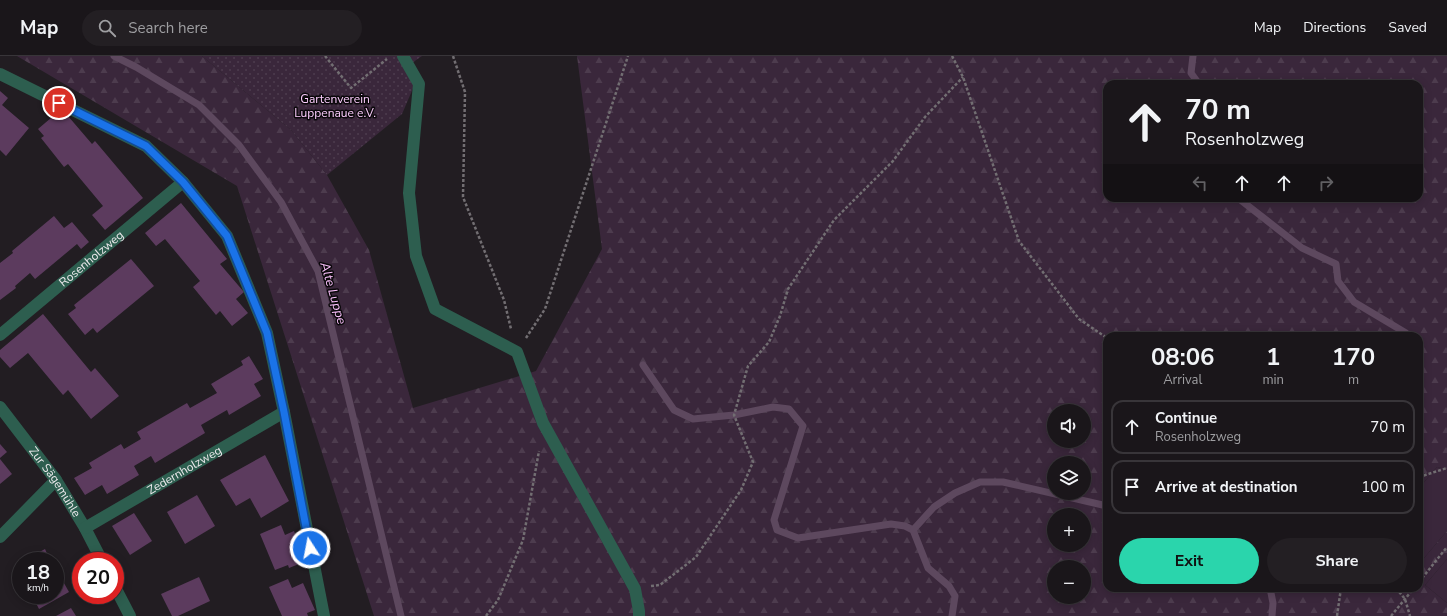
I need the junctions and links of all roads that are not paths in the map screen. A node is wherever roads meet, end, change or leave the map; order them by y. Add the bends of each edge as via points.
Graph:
1 (403, 56) edge
2 (0, 74) edge
3 (183, 182) junction
4 (0, 335) edge
5 (0, 407) edge
6 (284, 412) junction
7 (56, 480) junction
8 (85, 528) junction
9 (0, 537) edge
10 (97, 552) edge
11 (124, 604) edge
12 (130, 616) edge
13 (324, 616) edge
14 (639, 616) edge

1 - 14 street via 419,84 409,193 416,256 435,309 517,352 543,423 635,589
2 - 3 street via 146,146
3 - 4 street, Rosenholzweg
3 - 6 street via 227,236 267,333
5 - 7 street, Zur Sägemühle
6 - 8 street, Zedernholzweg
6 - 13 street
7 - 8 street, Zur Sägemühle
7 - 9 street
8 - 10 street, Zur Sägemühle
11 - 12 street

